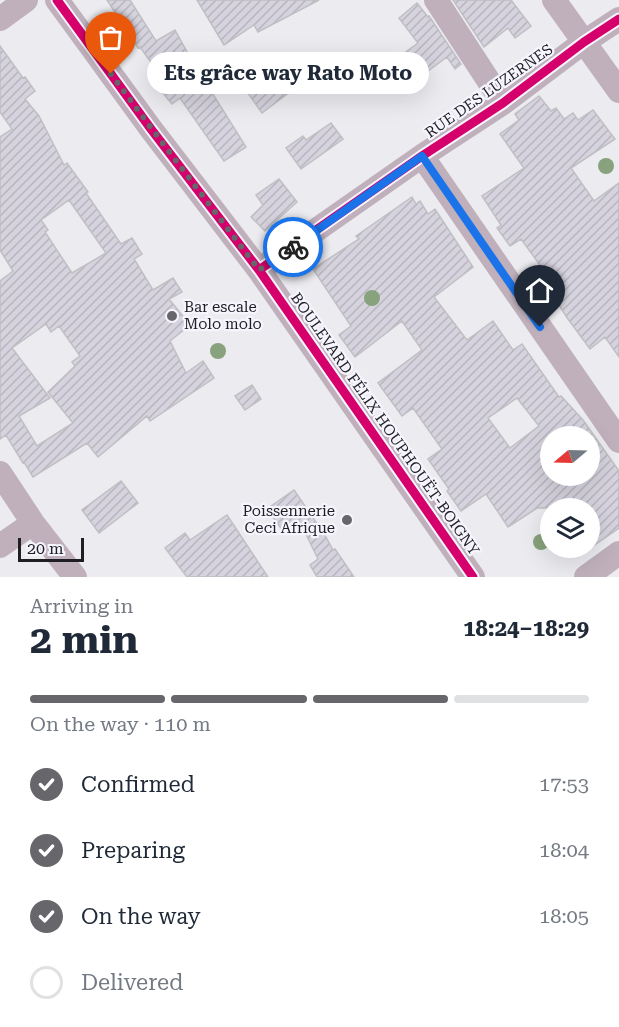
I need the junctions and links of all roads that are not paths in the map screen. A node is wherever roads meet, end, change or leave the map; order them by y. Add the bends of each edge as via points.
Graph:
1 (26, 0) edge
2 (57, 0) edge
3 (436, 0) edge
4 (554, 0) edge
5 (0, 19) edge
6 (619, 19) edge
7 (584, 42) junction
8 (619, 91) edge
9 (503, 103) junction
10 (422, 156) junction
11 (259, 270) junction
12 (619, 441) edge
13 (0, 473) edge
14 (33, 523) junction
15 (0, 546) edge
16 (619, 553) edge
17 (75, 577) edge
18 (472, 577) edge
19 (586, 577) edge

1 - 5 street
2 - 11 street, BOULEVARD FÉLIX HOUPHOUËT-BOIGNY
3 - 9 street
4 - 7 street
6 - 7 street, RUE DES LUZERNES
7 - 8 street
7 - 9 street, RUE DES LUZERNES
9 - 10 street, RUE DES LUZERNES
10 - 11 street, RUE DES LUZERNES
10 - 12 street
11 - 18 street, BOULEVARD FÉLIX HOUPHOUËT-BOIGNY
13 - 14 street
14 - 15 street
14 - 17 street
16 - 19 street

